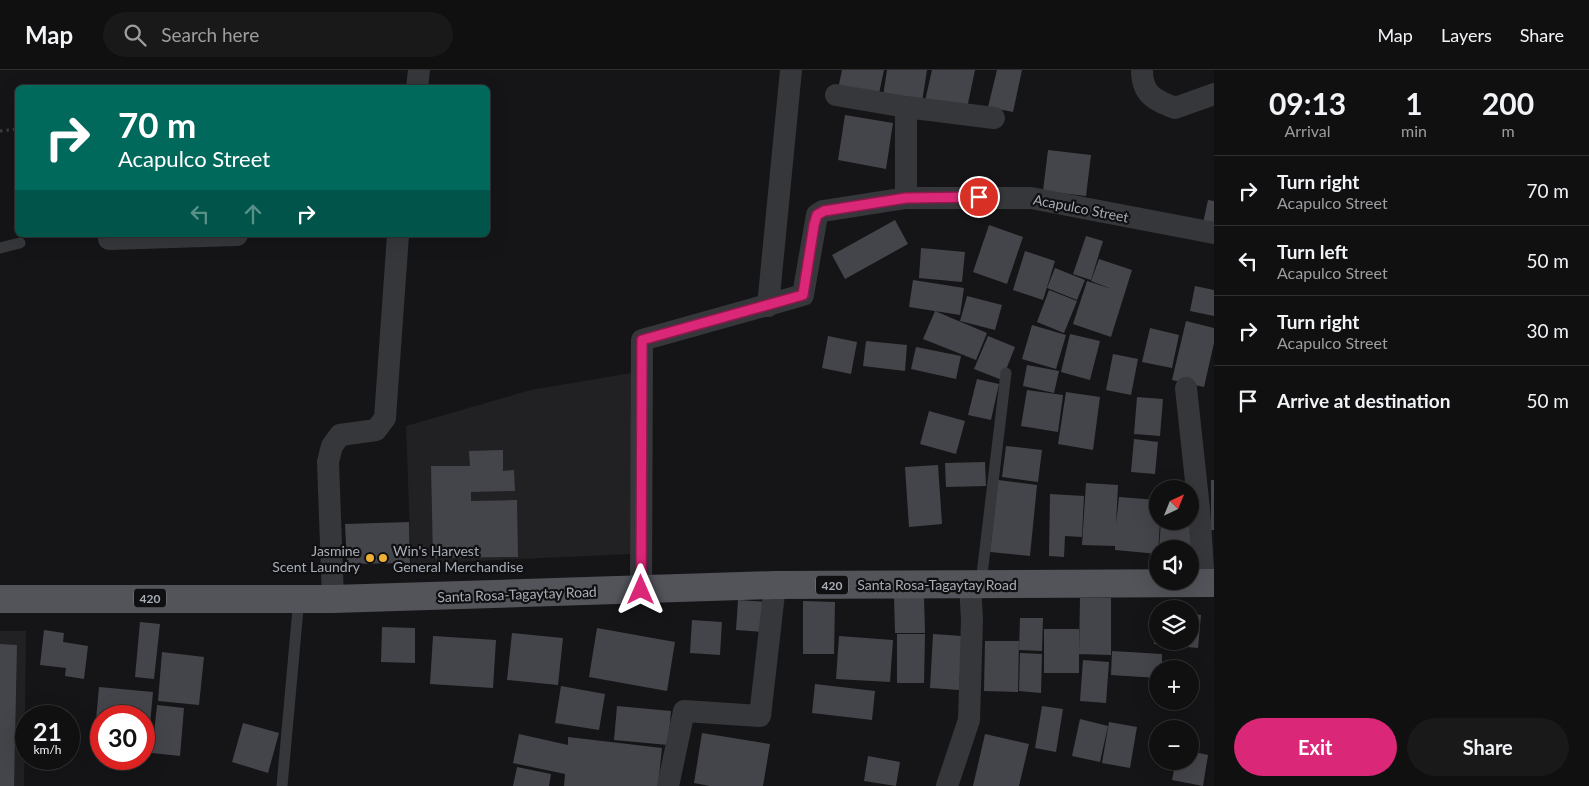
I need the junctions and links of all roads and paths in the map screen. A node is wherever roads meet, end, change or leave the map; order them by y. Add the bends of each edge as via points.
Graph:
1 (419, 70) edge
2 (791, 70) edge
3 (1142, 70) edge
4 (417, 85) edge
5 (1214, 94) edge
6 (836, 95) dead end
7 (906, 107) junction
8 (994, 118) dead end
9 (15, 129) edge
10 (0, 131) edge
11 (906, 198) junction
12 (1214, 233) edge
13 (152, 237) edge
14 (398, 237) edge
15 (109, 238) dead end
16 (20, 243) dead end
17 (0, 248) edge
18 (768, 306) junction
19 (1006, 373) dead end
20 (1186, 388) dead end
21 (976, 583) junction
22 (1209, 583) edge
23 (775, 586) junction
24 (641, 590) junction
25 (299, 598) junction
26 (0, 599) edge
27 (333, 599) junction
28 (282, 786) edge
29 (668, 786) edge
30 (947, 786) edge

1 - 4 street
2 - 18 street
3 - 5 street via 1147,92 1155,100 1175,108
6 - 7 street
7 - 8 street
7 - 11 street
9 - 10 path
11 - 12 street, Acapulco Street via 1031,198
11 - 18 street, Acapulco Street via 824,211 817,215 803,295
13 - 15 street
14 - 27 street via 386,418 376,430 340,434 332,446 328,462
16 - 17 lane
18 - 24 street, Acapulco Street via 642,340
19 - 21 lane
20 - 22 street
21 - 22 main road, Santa Rosa-Tagaytay Road / 420
21 - 23 main road, Santa Rosa-Tagaytay Road / 420
21 - 30 street via 969,720
23 - 24 main road, Santa Rosa-Tagaytay Road / 420
23 - 29 street via 760,716 684,711
24 - 27 main road, Santa Rosa-Tagaytay Road / 420
25 - 26 main road, Santa Rosa-Tagaytay Road / 420
25 - 27 main road, Santa Rosa-Tagaytay Road / 420
25 - 28 lane

